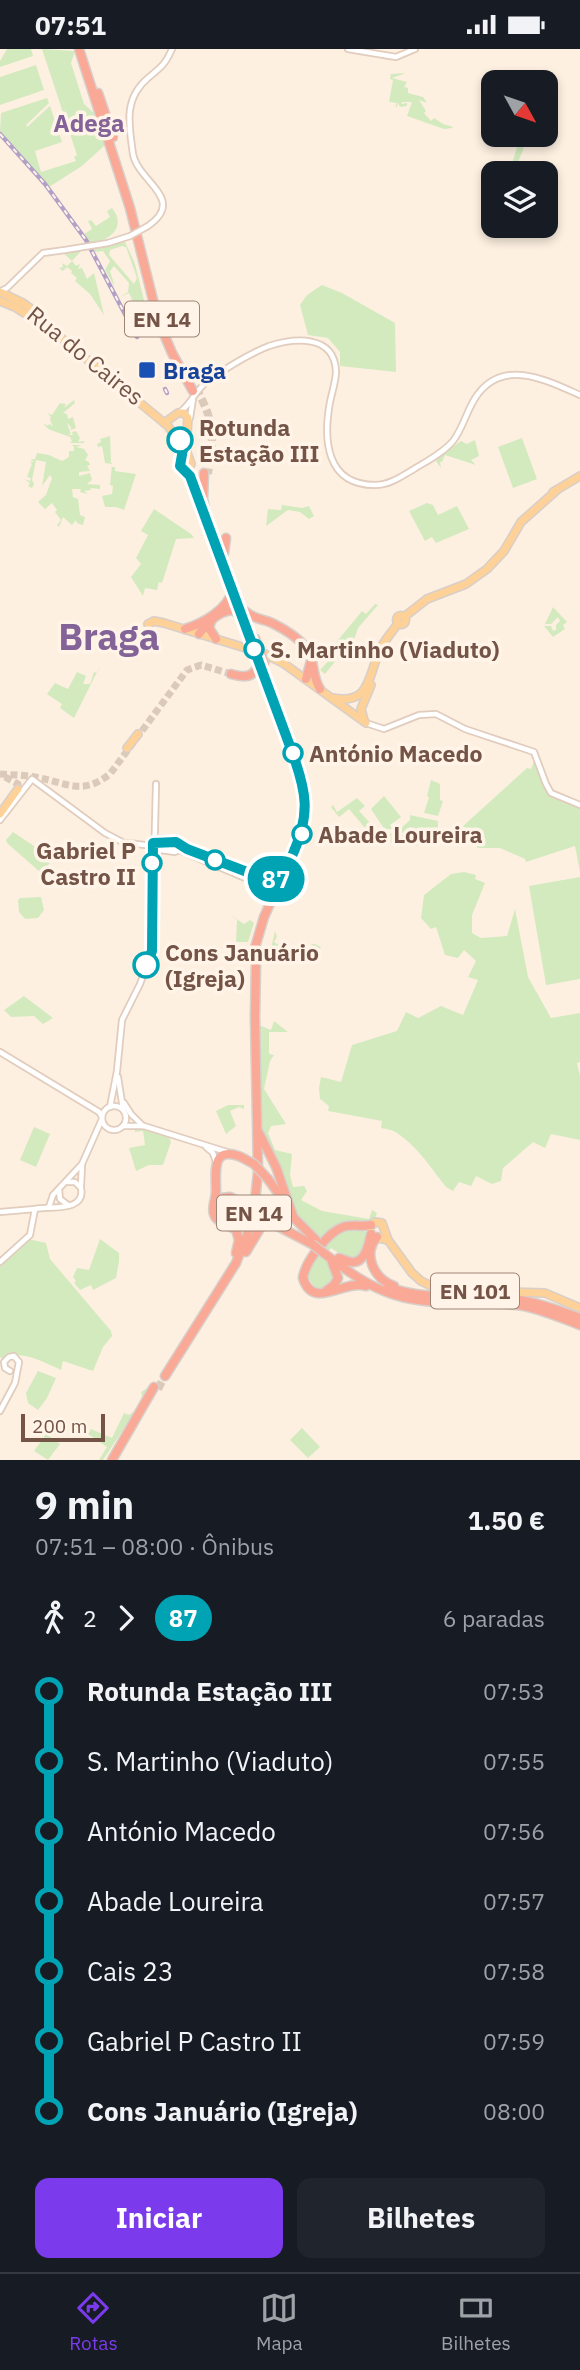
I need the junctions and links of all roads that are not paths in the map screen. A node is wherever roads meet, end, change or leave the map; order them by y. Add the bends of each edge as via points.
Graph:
1 (82, 49) edge
2 (172, 49) edge
3 (348, 49) edge
4 (415, 49) edge
5 (9, 286) junction
6 (0, 292) edge
7 (13, 298) junction
8 (0, 301) edge
9 (32, 314) dead end
10 (45, 325) junction
11 (194, 391) junction
12 (580, 395) edge
13 (170, 420) junction
14 (189, 420) junction
15 (185, 461) junction
16 (186, 470) joint
17 (580, 476) edge
18 (208, 522) junction
19 (226, 538) dead end
20 (224, 552) junction
21 (219, 577) dead end
22 (229, 580) junction
23 (233, 590) junction
24 (244, 616) junction
25 (212, 618) junction
26 (267, 621) junction
27 (202, 622) junction
28 (148, 624) dead end
29 (185, 629) junction
30 (199, 634) junction
31 (252, 637) junction
32 (216, 639) junction
33 (252, 650) dead end
34 (265, 655) dead end
35 (262, 664) junction
36 (310, 669) junction
37 (374, 669) junction
38 (298, 673) joint
39 (231, 674) tunnel mouth
40 (370, 685) junction
41 (320, 689) joint
42 (350, 698) junction
43 (332, 699) junction
44 (353, 708) junction
45 (364, 721) junction
46 (138, 734) dead end
47 (127, 748) dead end
48 (156, 784) dead end
49 (18, 789) dead end
50 (580, 805) edge
51 (0, 814) edge
52 (0, 820) edge
53 (153, 846) junction
54 (290, 866) junction
55 (265, 884) junction
56 (268, 909) junction
57 (0, 1052) edge
58 (117, 1072) junction
59 (123, 1102) junction
60 (124, 1112) junction
61 (104, 1113) junction
62 (123, 1126) junction
63 (144, 1126) junction
64 (106, 1127) junction
65 (258, 1130) junction
66 (198, 1144) junction
67 (91, 1145) junction
68 (238, 1155) junction
69 (216, 1163) junction
70 (82, 1164) junction
71 (215, 1176) junction
72 (67, 1182) junction
73 (282, 1184) junction
74 (81, 1187) junction
75 (59, 1189) junction
76 (238, 1201) junction
77 (283, 1202) junction
78 (68, 1205) junction
79 (49, 1207) junction
80 (250, 1209) junction
81 (35, 1210) junction
82 (0, 1212) edge
83 (293, 1216) junction
84 (266, 1220) junction
85 (279, 1227) junction
86 (377, 1234) junction
87 (252, 1242) junction
88 (314, 1242) junction
89 (327, 1252) junction
90 (236, 1254) junction
91 (339, 1258) junction
92 (0, 1262) edge
93 (221, 1289) junction
94 (380, 1289) junction
95 (416, 1293) junction
96 (580, 1308) edge
97 (580, 1318) edge
98 (580, 1325) edge
99 (18, 1369) junction
100 (10, 1371) junction
101 (14, 1385) junction
102 (0, 1411) edge
103 (127, 1433) junction
104 (106, 1460) edge
105 (115, 1460) edge

1 - 11 highway, EN 14 via 158,320
2 - 5 street, bridge via 162,68 135,92 130,105 134,159 161,194 160,217 130,236 108,243 43,253
3 - 4 street via 396,57
5 - 6 street
5 - 7 street
6 - 7 main road, Rua do Caires
7 - 13 main road, Rua do Caires
8 - 10 main road, Rua do Caires
9 - 10 main road, Rua do Caires
10 - 13 main road, Rua do Caires
11 - 12 street via 267,347 316,341 332,355 336,371 326,429 330,457 351,480 382,485 446,448 478,393 489,383 526,374
11 - 13 street via 188,405
11 - 14 street
13 - 14 main road via 186,415
13 - 15 main road
14 - 15 main road
15 - 16 main road via 181,468
16 - 18 highway
17 - 37 main road via 525,516 487,569 466,584 427,599 401,620 381,647
18 - 20 highway via 203,499 206,474 208,508
18 - 22 highway
19 - 20 highway
20 - 24 highway
21 - 22 highway
22 - 23 highway
23 - 24 highway
23 - 27 highway via 225,605
24 - 25 highway via 232,610
24 - 26 highway
24 - 31 highway
25 - 30 highway
25 - 32 highway via 209,626
26 - 31 highway via 258,625
26 - 36 highway via 303,644
27 - 29 highway
27 - 30 highway
28 - 29 main road via 155,621
29 - 30 main road
30 - 32 main road
31 - 35 highway, bridge
32 - 33 main road
34 - 38 main road
35 - 39 highway via 250,676
35 - 54 highway via 306,797 307,821
36 - 38 highway
36 - 41 highway
37 - 40 main road
37 - 42 main road via 369,684
40 - 44 main road
40 - 45 main road via 361,709
41 - 43 main road
42 - 43 main road
42 - 44 main road via 346,704
43 - 44 main road
43 - 45 main road
44 - 45 main road
45 - 50 street via 384,729 419,715 436,714 469,731 534,752 551,793
46 - 47 main road
48 - 53 street
49 - 51 main road
52 - 53 street via 30,780 35,780 105,834 126,843
53 - 55 street via 176,842 179,848
53 - 58 street via 152,951 122,1020
54 - 55 highway
54 - 56 highway
54 - 56 highway via 256,952
55 - 56 highway via 271,894
57 - 61 street
58 - 59 street
58 - 61 street
59 - 60 street
59 - 63 street
60 - 61 street via 117,1107
60 - 62 street
60 - 63 street
61 - 64 street
61 - 67 street
62 - 63 street
62 - 64 street via 116,1130
63 - 66 street
64 - 67 street
65 - 73 highway
65 - 80 highway, EN 14 via 254,962
65 - 93 highway, EN 14 via 253,1220 243,1250
66 - 68 street
66 - 69 street via 211,1150
67 - 70 street
68 - 69 highway via 225,1155
68 - 77 highway, EN 101, bridge via 268,1179
69 - 71 highway
70 - 72 street
70 - 74 street
71 - 76 highway
71 - 90 highway via 214,1214 237,1233
72 - 74 street
72 - 75 street
73 - 77 highway
73 - 83 highway
74 - 78 street via 81,1199
75 - 78 street via 60,1199
75 - 79 street
76 - 80 highway via 227,1196 220,1199 218,1210 223,1218 237,1222
76 - 84 highway, bridge
77 - 83 highway, EN 101
77 - 84 highway via 279,1214
78 - 79 street
79 - 81 street
80 - 90 highway, EN 14
81 - 82 street
81 - 92 street via 30,1235
83 - 88 highway, EN 101
84 - 85 highway
84 - 87 highway
85 - 87 highway via 263,1229
85 - 88 highway, EN 101
86 - 89 highway via 345,1230 329,1240 306,1273 309,1285 318,1291 330,1289 338,1277
86 - 91 highway via 361,1259
86 - 94 highway via 349,1226 332,1234 305,1268 303,1278 310,1290 321,1294 356,1284
86 - 95 highway via 371,1251 375,1271 388,1284
86 - 96 main road, EN 101 via 431,1287 545,1293
87 - 93 highway
88 - 89 highway, EN 101
89 - 91 highway, EN 101
89 - 94 highway, EN 101
90 - 93 highway, EN 14 via 164,1375
91 - 95 highway, EN 101 via 382,1284
94 - 98 highway, EN 101 via 423,1300 524,1307
95 - 97 highway, EN 101 via 526,1300
99 - 100 street
99 - 100 street via 19,1360 9,1357 4,1364
99 - 101 street
100 - 101 street
101 - 102 street
103 - 104 highway
103 - 105 highway
103 - 105 highway via 156,1388

